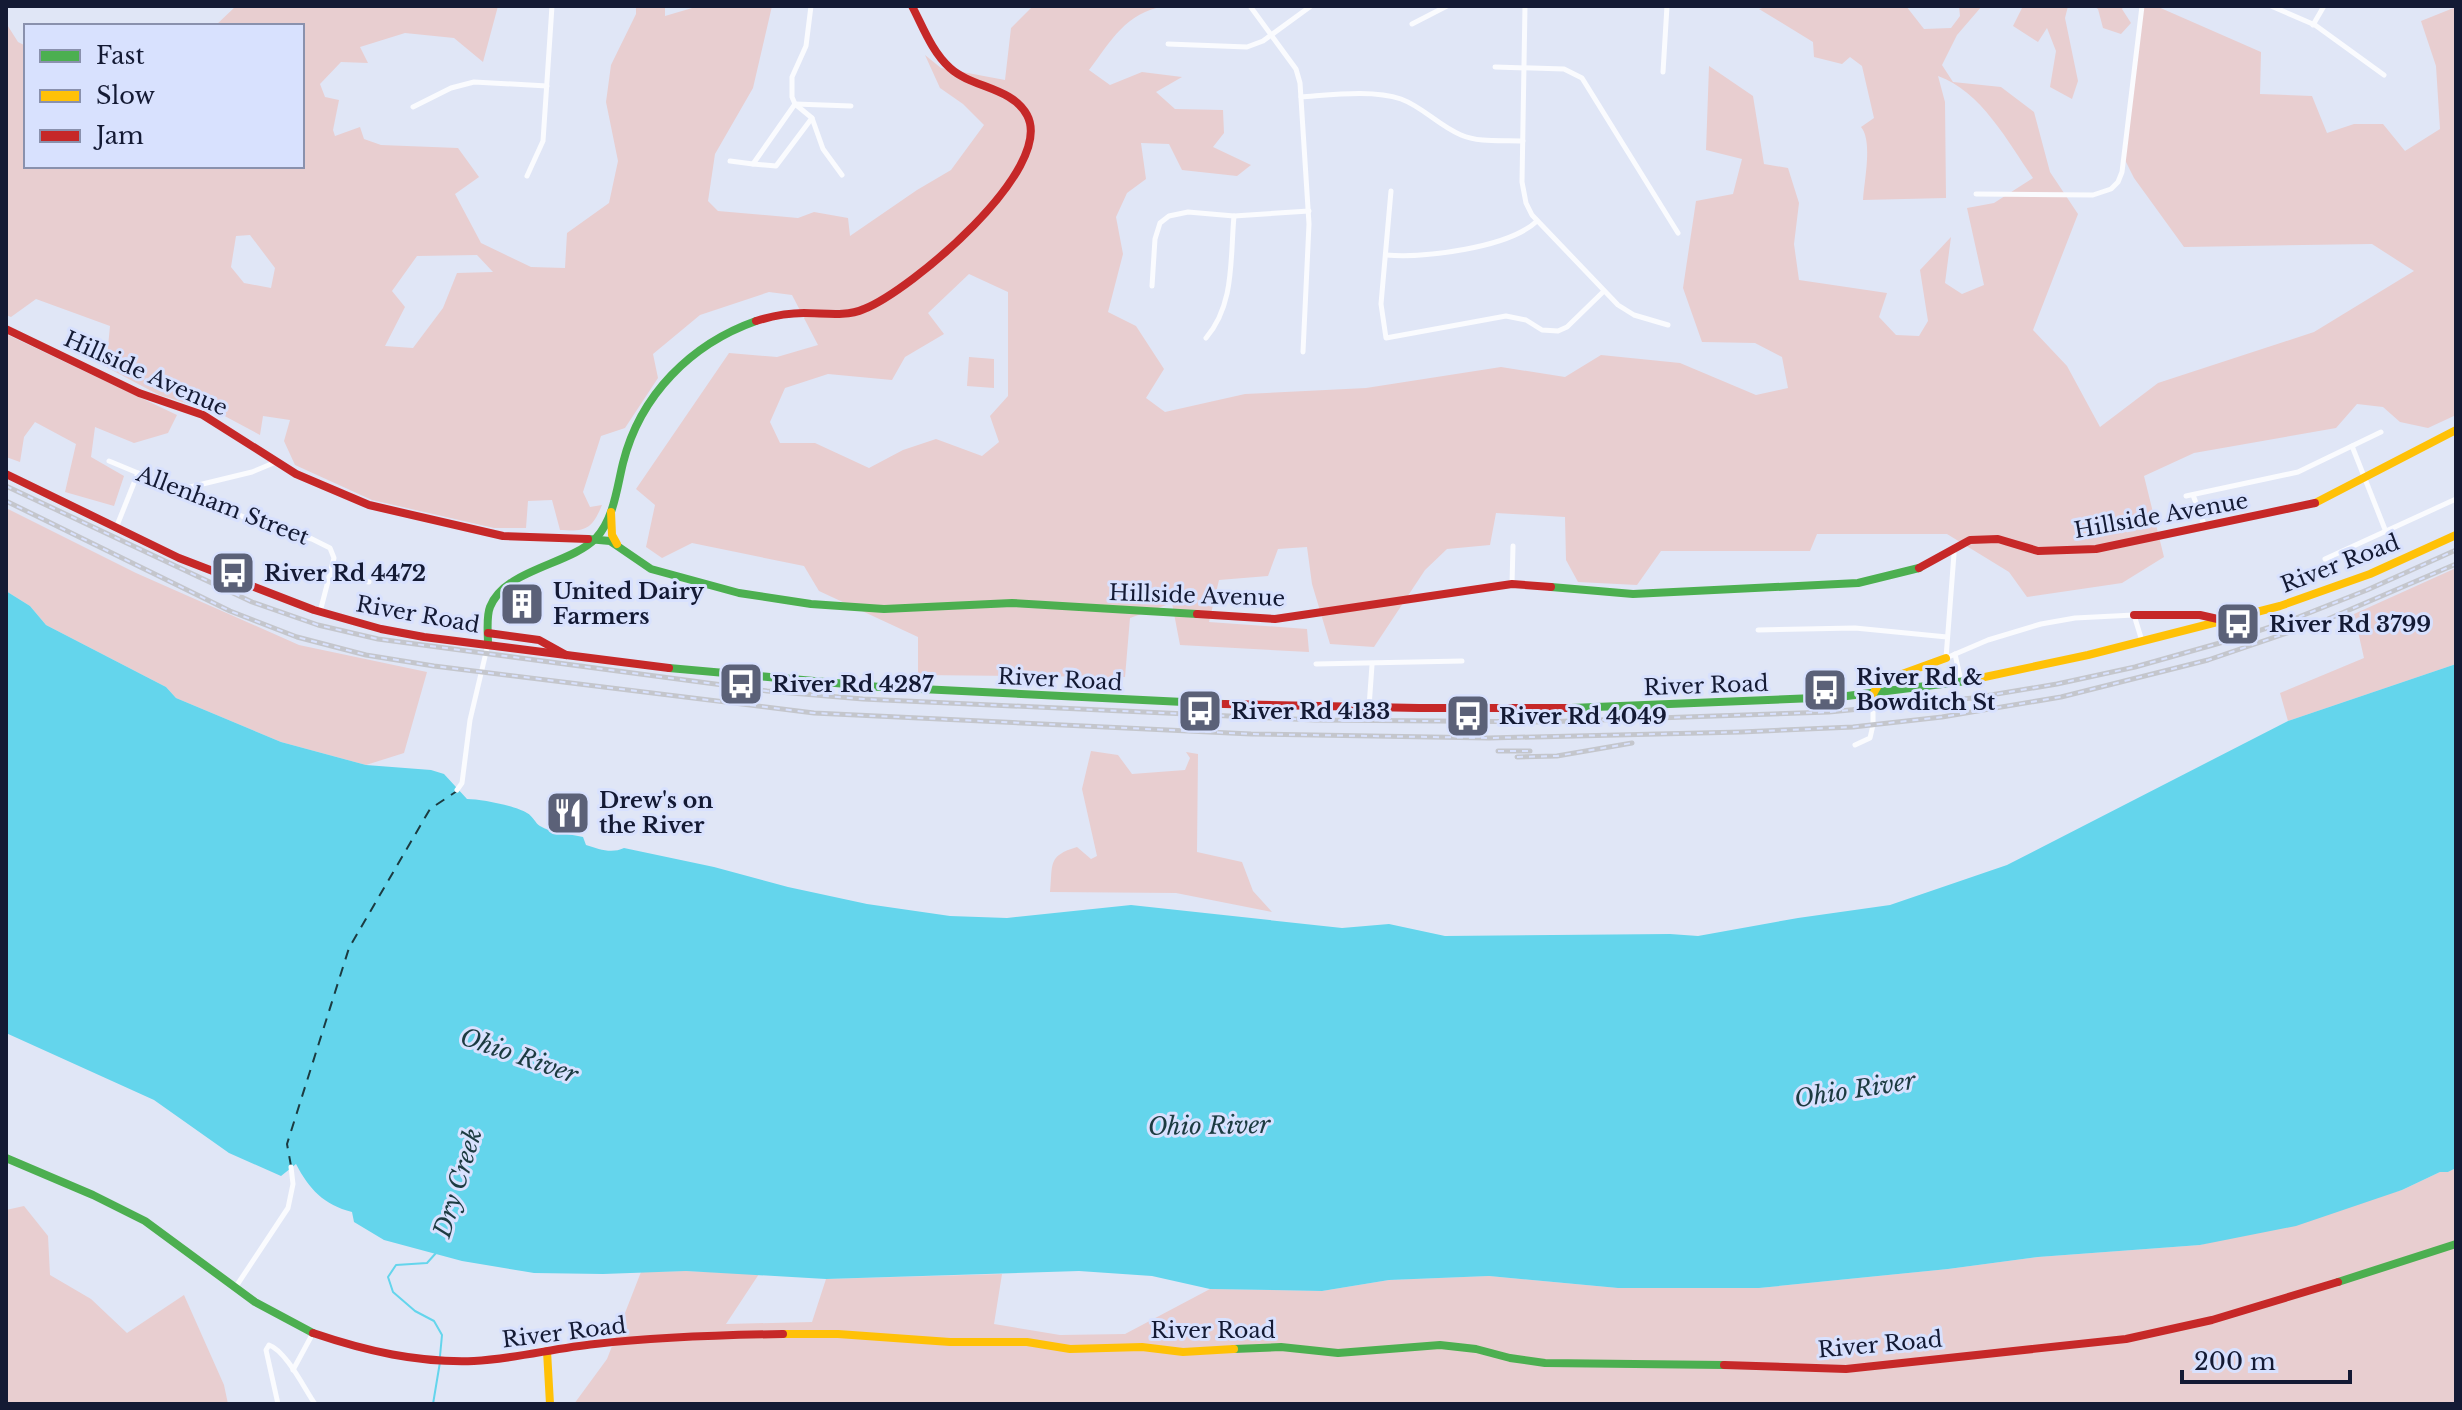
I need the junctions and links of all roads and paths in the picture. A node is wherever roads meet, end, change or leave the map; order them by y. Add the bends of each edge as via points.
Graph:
1 (552, 6) edge
2 (811, 6) edge
3 (912, 6) edge
4 (1250, 6) edge
5 (1311, 6) edge
6 (1447, 6) edge
7 (1525, 6) edge
8 (1667, 6) edge
9 (2142, 6) edge
10 (2271, 6) edge
11 (2324, 6) edge
12 (1412, 24) dead end
13 (2313, 25) junction
14 (1271, 35) junction
15 (1168, 44) dead end
16 (1495, 67) dead end
17 (1524, 68) junction
18 (1663, 72) dead end
19 (2384, 75) dead end
20 (547, 86) junction
21 (1301, 97) junction
22 (795, 104) junction
23 (851, 106) dead end
24 (413, 107) dead end
25 (812, 118) junction
26 (1523, 141) junction
27 (730, 161) dead end
28 (753, 164) junction
29 (842, 175) dead end
30 (527, 176) dead end
31 (1391, 191) dead end
32 (1976, 194) dead end
33 (1309, 211) junction
34 (1234, 216) junction
35 (1537, 221) junction
36 (1678, 233) dead end
37 (1385, 255) junction
38 (1152, 286) dead end
39 (1604, 291) junction
40 (1668, 325) dead end
41 (6, 329) edge
42 (1206, 338) dead end
43 (1303, 352) dead end
44 (2456, 430) edge
45 (2381, 432) dead end
46 (2352, 446) junction
47 (109, 461) dead end
48 (276, 462) junction
49 (138, 473) junction
50 (6, 474) edge
51 (2365, 479) junction
52 (182, 489) junction
53 (2456, 499) edge
54 (612, 508) junction
55 (2205, 527) junction
56 (116, 528) junction
57 (2386, 532) junction
58 (2456, 535) edge
59 (568, 537) junction
60 (595, 539) junction
61 (617, 544) junction
62 (1513, 546) dead end
63 (1952, 549) junction
64 (572, 552) junction
65 (2325, 559) dead end
66 (330, 574) junction
67 (369, 582) dead end
68 (1512, 584) junction
69 (320, 612) junction
70 (2134, 615) junction
71 (2223, 620) junction
72 (1758, 630) dead end
73 (488, 633) junction
74 (1947, 637) junction
75 (2142, 641) junction
76 (488, 644) junction
77 (567, 655) junction
78 (1951, 656) junction
79 (1462, 661) dead end
80 (1316, 664) dead end
81 (1372, 665) junction
82 (1961, 681) junction
83 (1873, 694) junction
84 (1369, 708) junction
85 (1855, 745) dead end
86 (457, 790) dead end
87 (6, 1158) edge
88 (291, 1167) dead end
89 (2456, 1244) edge
90 (235, 1288) junction
91 (313, 1333) junction
92 (547, 1351) junction
93 (293, 1370) junction
94 (278, 1404) edge
95 (315, 1404) edge
96 (550, 1404) edge

1 - 20 street
2 - 22 street via 806,46 792,77
3 - 54 main road via 948,66 975,85 1022,104 1031,126 1031,149 969,232 877,304 849,313 796,313 757,321 689,358 639,419
4 - 14 street
5 - 14 street
6 - 12 street
7 - 17 street
8 - 18 street
9 - 32 street via 2122,172 2115,186 2093,195
10 - 13 street
11 - 13 street
13 - 19 street
14 - 15 street via 1239,48
14 - 21 street via 1296,69
16 - 17 street
17 - 26 street
17 - 36 street via 1564,69 1582,78
20 - 24 street via 474,82
20 - 30 street via 543,141
21 - 26 street via 1395,98 1468,138
21 - 33 street
22 - 23 street
22 - 25 street
22 - 28 street
25 - 28 street via 776,166
25 - 29 street via 823,149
26 - 35 street via 1523,195
27 - 28 street
31 - 37 street
33 - 34 street
33 - 43 street
34 - 38 street via 1188,212 1160,223
34 - 42 street via 1226,303
35 - 37 street via 1501,241 1416,257
35 - 39 street
37 - 39 street via 1381,304 1386,338 1506,316 1558,331
39 - 40 street via 1634,315
41 - 48 main road, Hillside Avenue via 139,393 213,419
44 - 51 main road, Hillside Avenue
45 - 46 street
46 - 51 street
46 - 55 street via 2298,472 2190,495
47 - 49 street, Allenham Street
48 - 52 street
48 - 59 main road, Hillside Avenue via 369,505 503,536
49 - 52 street, Allenham Street
49 - 56 street
50 - 56 main road, River Road
51 - 55 main road, Hillside Avenue via 2310,506
51 - 57 street
52 - 66 street, Allenham Street via 330,548
53 - 57 street
54 - 60 main road
54 - 61 main road via 610,526
55 - 63 main road, Hillside Avenue via 2096,549 2038,551 1990,538
56 - 69 main road, River Road via 216,575
57 - 65 street
58 - 71 main road, River Road via 2320,594
59 - 60 main road, Hillside Avenue
59 - 64 main road
60 - 61 main road, Hillside Avenue
60 - 64 main road
61 - 68 main road, Hillside Avenue via 651,569 739,593 884,609 1012,603 1275,619
62 - 68 street
63 - 68 main road, Hillside Avenue via 1906,573 1835,585 1633,594
63 - 74 street
64 - 73 main road via 498,594 489,609
66 - 67 street
66 - 69 street
69 - 76 main road, River Road via 397,632
70 - 71 main road
70 - 75 street
70 - 78 street via 2041,624
71 - 75 main road, River Road
72 - 74 street via 1855,628
73 - 76 main road
73 - 77 main road via 541,640
74 - 78 street
75 - 82 main road, River Road
76 - 77 main road, River Road
76 - 86 street
77 - 84 main road, River Road via 876,688
78 - 82 street
78 - 83 main road via 1880,682
79 - 81 street
80 - 81 street
81 - 84 street
82 - 83 main road, River Road
83 - 84 main road, River Road via 1591,708
83 - 85 street via 1870,738
87 - 90 main road, River Road via 145,1221
88 - 90 street via 288,1208
89 - 92 main road, River Road via 2268,1304 2126,1339 1846,1369 1545,1363 1440,1345 1338,1353 1281,1347 1183,1352 838,1334 708,1335
90 - 91 main road, River Road
91 - 92 main road, River Road via 393,1356 477,1361
91 - 93 street
92 - 96 main road
93 - 94 street via 273,1346 267,1347
93 - 95 street

